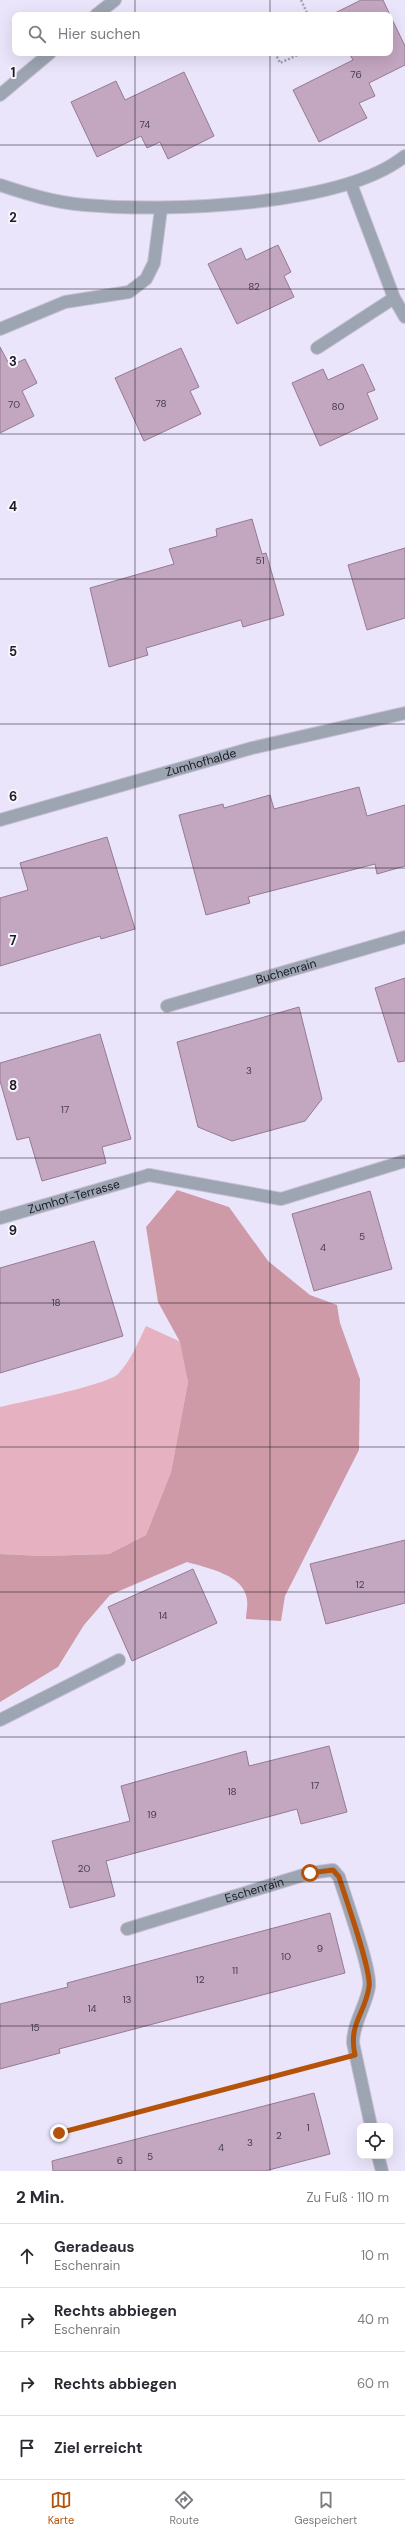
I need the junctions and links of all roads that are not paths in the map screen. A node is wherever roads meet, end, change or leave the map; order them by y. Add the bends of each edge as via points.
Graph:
1 (115, 0) edge
2 (100, 12) edge
3 (46, 56) edge
4 (0, 95) edge
5 (405, 156) edge
6 (351, 184) junction
7 (0, 185) edge
8 (161, 209) junction
9 (394, 298) junction
10 (405, 317) edge
11 (0, 329) edge
12 (317, 348) dead end
13 (405, 713) edge
14 (0, 820) edge
15 (405, 937) edge
16 (167, 1006) dead end
17 (405, 1161) edge
18 (0, 1218) edge
19 (119, 1660) dead end
20 (0, 1720) edge
21 (127, 1929) dead end
22 (370, 2123) edge
23 (379, 2159) edge
24 (382, 2171) edge

1 - 2 street
3 - 4 street
5 - 6 street
6 - 8 street via 280,198
6 - 9 street
7 - 8 street via 54,201
8 - 11 street via 154,262 146,279 129,292 65,302
9 - 10 street
9 - 12 street
13 - 14 street, Zumhofhalde via 252,748
15 - 16 street, Buchenrain
17 - 18 street, Zumhof-Terrasse via 281,1199 149,1174
19 - 20 street
21 - 22 street, Eschenrain via 310,1873 333,1870 339,1877 370,1986 353,2033 355,2055
23 - 24 street

